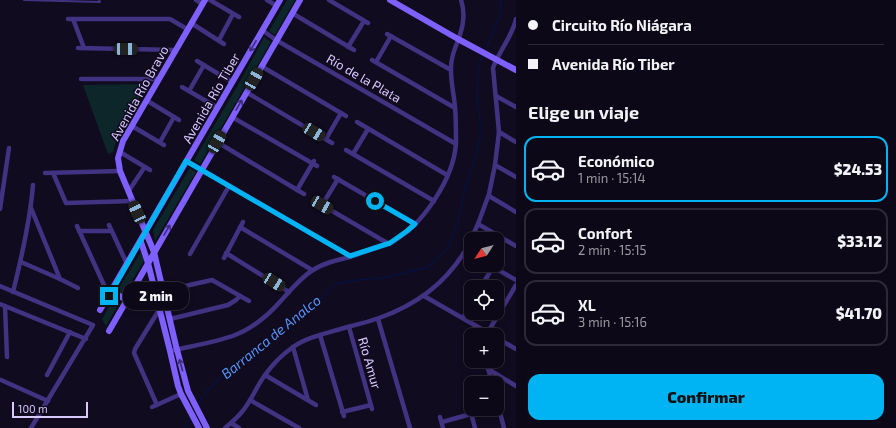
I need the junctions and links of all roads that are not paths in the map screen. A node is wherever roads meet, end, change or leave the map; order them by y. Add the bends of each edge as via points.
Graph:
1 (24, 0) edge
2 (196, 0) edge
3 (210, 0) edge
4 (267, 0) edge
5 (300, 0) edge
6 (328, 0) edge
7 (461, 0) edge
8 (99, 1) edge
9 (393, 1) edge
10 (203, 2) edge
11 (278, 3) edge
12 (292, 13) junction
13 (233, 14) junction
14 (239, 17) dead end
15 (516, 19) edge
16 (189, 26) junction
17 (262, 30) junction
18 (219, 40) junction
19 (276, 40) junction
20 (460, 40) junction
21 (224, 44) dead end
22 (348, 47) junction
23 (176, 50) junction
24 (354, 50) dead end
25 (494, 57) junction
26 (197, 61) dead end
27 (204, 65) junction
28 (261, 66) junction
29 (451, 70) junction
30 (516, 70) edge
31 (81, 79) dead end
32 (159, 79) junction
33 (232, 82) junction
34 (182, 87) dead end
35 (189, 91) junction
36 (246, 92) junction
37 (496, 96) junction
38 (146, 100) junction
39 (516, 107) edge
40 (218, 108) junction
41 (455, 108) junction
42 (232, 117) junction
43 (357, 122) dead end
44 (132, 126) junction
45 (368, 129) junction
46 (499, 132) junction
47 (326, 139) junction
48 (217, 142) junction
49 (516, 142) edge
50 (332, 143) dead end
51 (456, 144) junction
52 (9, 148) dead end
53 (346, 150) dead end
54 (120, 152) junction
55 (352, 154) junction
56 (186, 161) junction
57 (495, 165) junction
58 (144, 168) junction
59 (150, 170) dead end
60 (201, 170) junction
61 (120, 171) junction
62 (46, 172) dead end
63 (53, 173) junction
64 (447, 175) junction
65 (516, 176) edge
66 (33, 185) dead end
67 (229, 186) junction
68 (297, 190) junction
69 (128, 192) junction
70 (304, 194) dead end
71 (489, 196) junction
72 (315, 200) dead end
73 (132, 201) junction
74 (434, 201) junction
75 (322, 205) junction
76 (0, 208) edge
77 (31, 208) junction
78 (516, 212) edge
79 (243, 222) dead end
80 (415, 224) junction
81 (478, 224) junction
82 (109, 225) dead end
83 (240, 228) junction
84 (111, 231) junction
85 (146, 232) junction
86 (474, 232) edge
87 (141, 242) junction
88 (389, 244) junction
89 (516, 246) edge
90 (154, 252) junction
91 (464, 252) edge
92 (190, 254) dead end
93 (350, 256) junction
94 (21, 262) junction
95 (148, 263) junction
96 (127, 264) junction
97 (312, 270) junction
98 (503, 272) edge
99 (60, 278) junction
100 (516, 280) edge
101 (516, 285) edge
102 (0, 286) edge
103 (78, 288) dead end
104 (163, 291) junction
105 (13, 292) junction
106 (289, 292) junction
107 (110, 294) junction
108 (240, 296) junction
109 (424, 296) junction
110 (127, 300) junction
111 (249, 301) dead end
112 (2, 305) edge
113 (100, 310) dead end
114 (159, 310) junction
115 (463, 318) joint
116 (170, 319) junction
117 (378, 319) junction
118 (349, 327) junction
119 (480, 328) edge
120 (493, 328) edge
121 (109, 331) dead end
122 (70, 332) junction
123 (320, 335) junction
124 (86, 339) junction
125 (504, 341) edge
126 (293, 347) junction
127 (516, 347) edge
128 (177, 350) junction
129 (170, 351) junction
130 (7, 357) dead end
131 (488, 369) joint
132 (47, 375) dead end
133 (265, 375) junction
134 (490, 376) edge
135 (1, 380) edge
136 (516, 386) edge
137 (181, 394) junction
138 (48, 400) junction
139 (250, 400) junction
140 (308, 400) junction
141 (157, 405) junction
142 (316, 405) dead end
143 (152, 408) dead end
144 (501, 416) edge
145 (231, 423) junction
146 (198, 426) edge
147 (31, 428) edge
148 (208, 428) edge
149 (225, 428) edge
150 (239, 428) edge
151 (299, 428) edge
152 (410, 428) edge
153 (443, 428) edge
154 (475, 428) edge
155 (504, 428) edge

1 - 8 lane
2 - 10 street
3 - 13 street
4 - 11 street
5 - 12 street
6 - 22 street via 366,22
7 - 20 street via 463,21
9 - 20 street
10 - 16 street, Avenida Río Bravo
11 - 17 street, Avenida Río Tiber
12 - 19 street
12 - 22 street
13 - 14 street
13 - 18 street
15 - 25 street via 511,34
16 - 18 street
16 - 23 street, Avenida Río Bravo
16 - 23 street via 170,19 71,19 81,48
17 - 19 street, Río de la Plata
17 -> 33 street, Avenida Río Tiber
18 - 21 street
19 - 28 street
19 - 51 street, Río de la Plata
20 - 25 street
20 - 29 street via 452,56
22 - 24 street
23 - 32 street, Avenida Río Bravo
25 - 30 street
25 - 37 street
26 - 27 street
27 - 33 street
27 - 35 street
28 - 36 street
28 - 47 street via 344,114
29 - 41 street
29 - 41 street via 389,35 374,61
31 - 32 street
32 - 38 street, Avenida Río Bravo
33 - 40 street, Avenida Río Tiber
34 - 35 street
35 - 40 street
42 -> 36 street
36 - 47 street
37 - 39 street
37 - 46 street
38 - 44 street, Avenida Río Bravo
38 - 44 street via 177,118 162,144
40 - 56 street, Avenida Río Tiber
41 - 51 street
42 - 48 street
42 - 68 street via 315,164
43 - 45 street
44 - 54 street, Avenida Río Bravo
45 - 55 street
45 - 64 street
46 - 49 street
46 - 57 street
47 - 50 street
48 - 60 street
48 - 68 street
51 - 64 street via 453,162
52 - 76 street
53 - 55 street
54 - 58 street
54 - 61 street, Avenida Río Bravo
55 - 74 street
56 - 60 street
56 - 85 street, Avenida Río Tiber
57 - 65 street
57 - 71 street
58 - 59 street
58 - 69 street
60 - 67 street
90 -> 60 street
61 - 63 street
61 - 69 street, Avenida Río Bravo
62 - 63 street
63 - 73 street via 66,203
64 - 74 street
66 - 77 street
67 - 92 street
67 - 93 street
68 - 70 street
69 - 73 street, Avenida Río Bravo
71 - 78 street
71 - 81 street
72 - 75 street
73 - 85 street, Avenida Río Bravo
74 - 80 street
75 - 80 street via 336,178
75 - 88 street
77 - 94 street
77 - 99 street
79 - 83 street
80 - 88 street
81 - 86 street
81 - 89 street
82 - 84 street
83 - 97 street
83 - 106 street via 225,255
84 - 96 street
84 - 107 street via 78,229
85 - 87 street, Avenida Río Tiber
85 - 90 street, Avenida Río Bravo
87 - 95 street
87 - 96 street, Avenida Río Tiber
88 - 93 street
90 - 95 street
90 - 104 street, Avenida Río Bravo
91 - 109 street via 449,272
93 - 97 street
94 - 99 street
94 - 105 street
95 - 110 street
95 - 114 street
96 - 107 street, Avenida Río Tiber
97 - 106 street
98 - 100 street
99 - 103 street
101 - 120 street
102 - 105 street
104 - 108 street via 212,280
104 - 116 street, Avenida Río Bravo
105 - 124 street via 93,325
106 - 128 street via 267,315 236,335
107 - 110 street
107 - 113 street, Avenida Río Tiber
108 - 111 street
108 - 116 street via 228,305
109 - 115 street
109 - 117 street via 403,309
110 - 121 street
112 - 122 street
112 - 130 street
114 - 129 street
114 - 141 street via 134,353
115 - 119 street
116 - 128 street, Avenida Río Bravo
117 - 118 street
117 - 152 street
118 - 123 street
118 - 123 street, Río Amur via 372,407 343,414
122 - 124 street
122 - 132 street
123 - 126 street
124 - 138 street
125 - 127 street
126 - 133 street
126 - 140 street
128 - 129 street
148 -> 128 street, Avenida Río Bravo via 188,391
129 - 137 street
131 - 134 street
131 - 136 street
133 - 139 street
133 - 140 street
135 - 138 street
137 - 141 street
137 - 146 street
138 - 147 street
139 - 145 street via 242,413
139 - 151 street
140 - 142 street
141 - 143 street
144 - 155 street
145 - 149 street
145 - 150 street
153 - 154 street via 441,420 470,412

